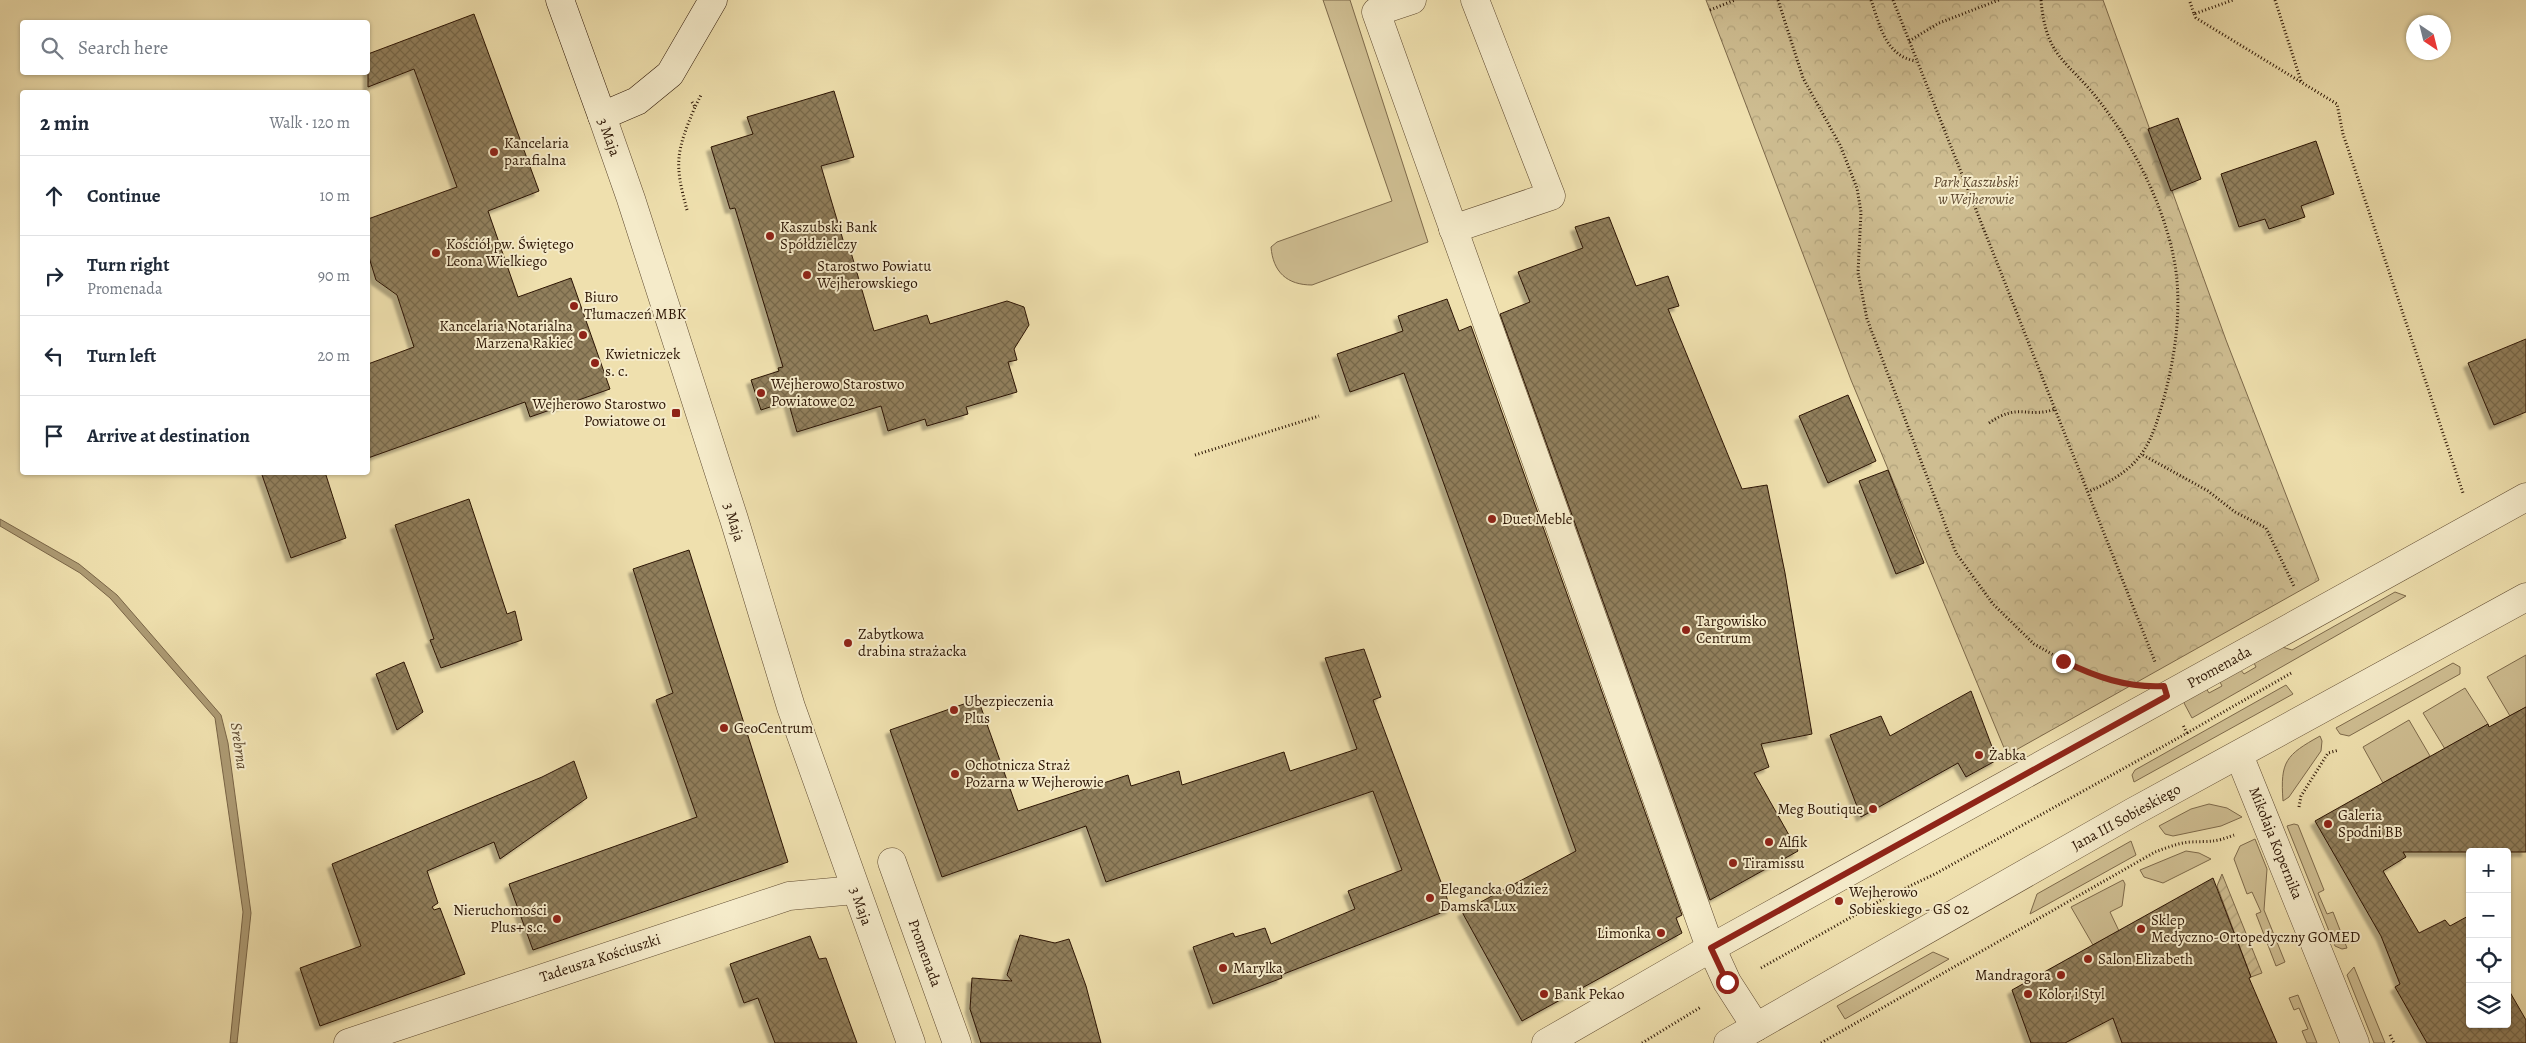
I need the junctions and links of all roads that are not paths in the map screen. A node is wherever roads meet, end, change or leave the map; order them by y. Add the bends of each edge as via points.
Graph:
1 (560, 0) edge
2 (714, 0) edge
3 (1412, 0) edge
4 (1476, 0) edge
5 (602, 116) junction
6 (1453, 229) junction
7 (2526, 497) edge
8 (2526, 597) edge
9 (2239, 755) junction
10 (892, 862) dead end
11 (855, 890) junction
12 (1711, 948) junction
13 (1756, 1027) junction
14 (348, 1043) edge
15 (911, 1043) edge
16 (957, 1043) edge
17 (1546, 1043) edge
18 (1728, 1043) edge
19 (2356, 1043) edge

1 - 5 street, 3 Maja
2 - 5 street via 670,74 637,101
3 - 6 street via 1376,12
4 - 6 street via 1550,196
5 - 11 street, 3 Maja via 734,518 790,707
6 - 12 street
7 - 12 street, Promenada
8 - 9 street, Jana III Sobieskiego
9 - 13 street, Jana III Sobieskiego
9 - 19 street, Mikołaja Kopernika
10 - 16 street, Promenada
11 - 14 street, Tadeusza Kościuszki via 789,896
11 - 15 street, 3 Maja
12 - 13 street via 1730,988
12 - 17 street, Promenada
13 - 18 street, Jana III Sobieskiego

